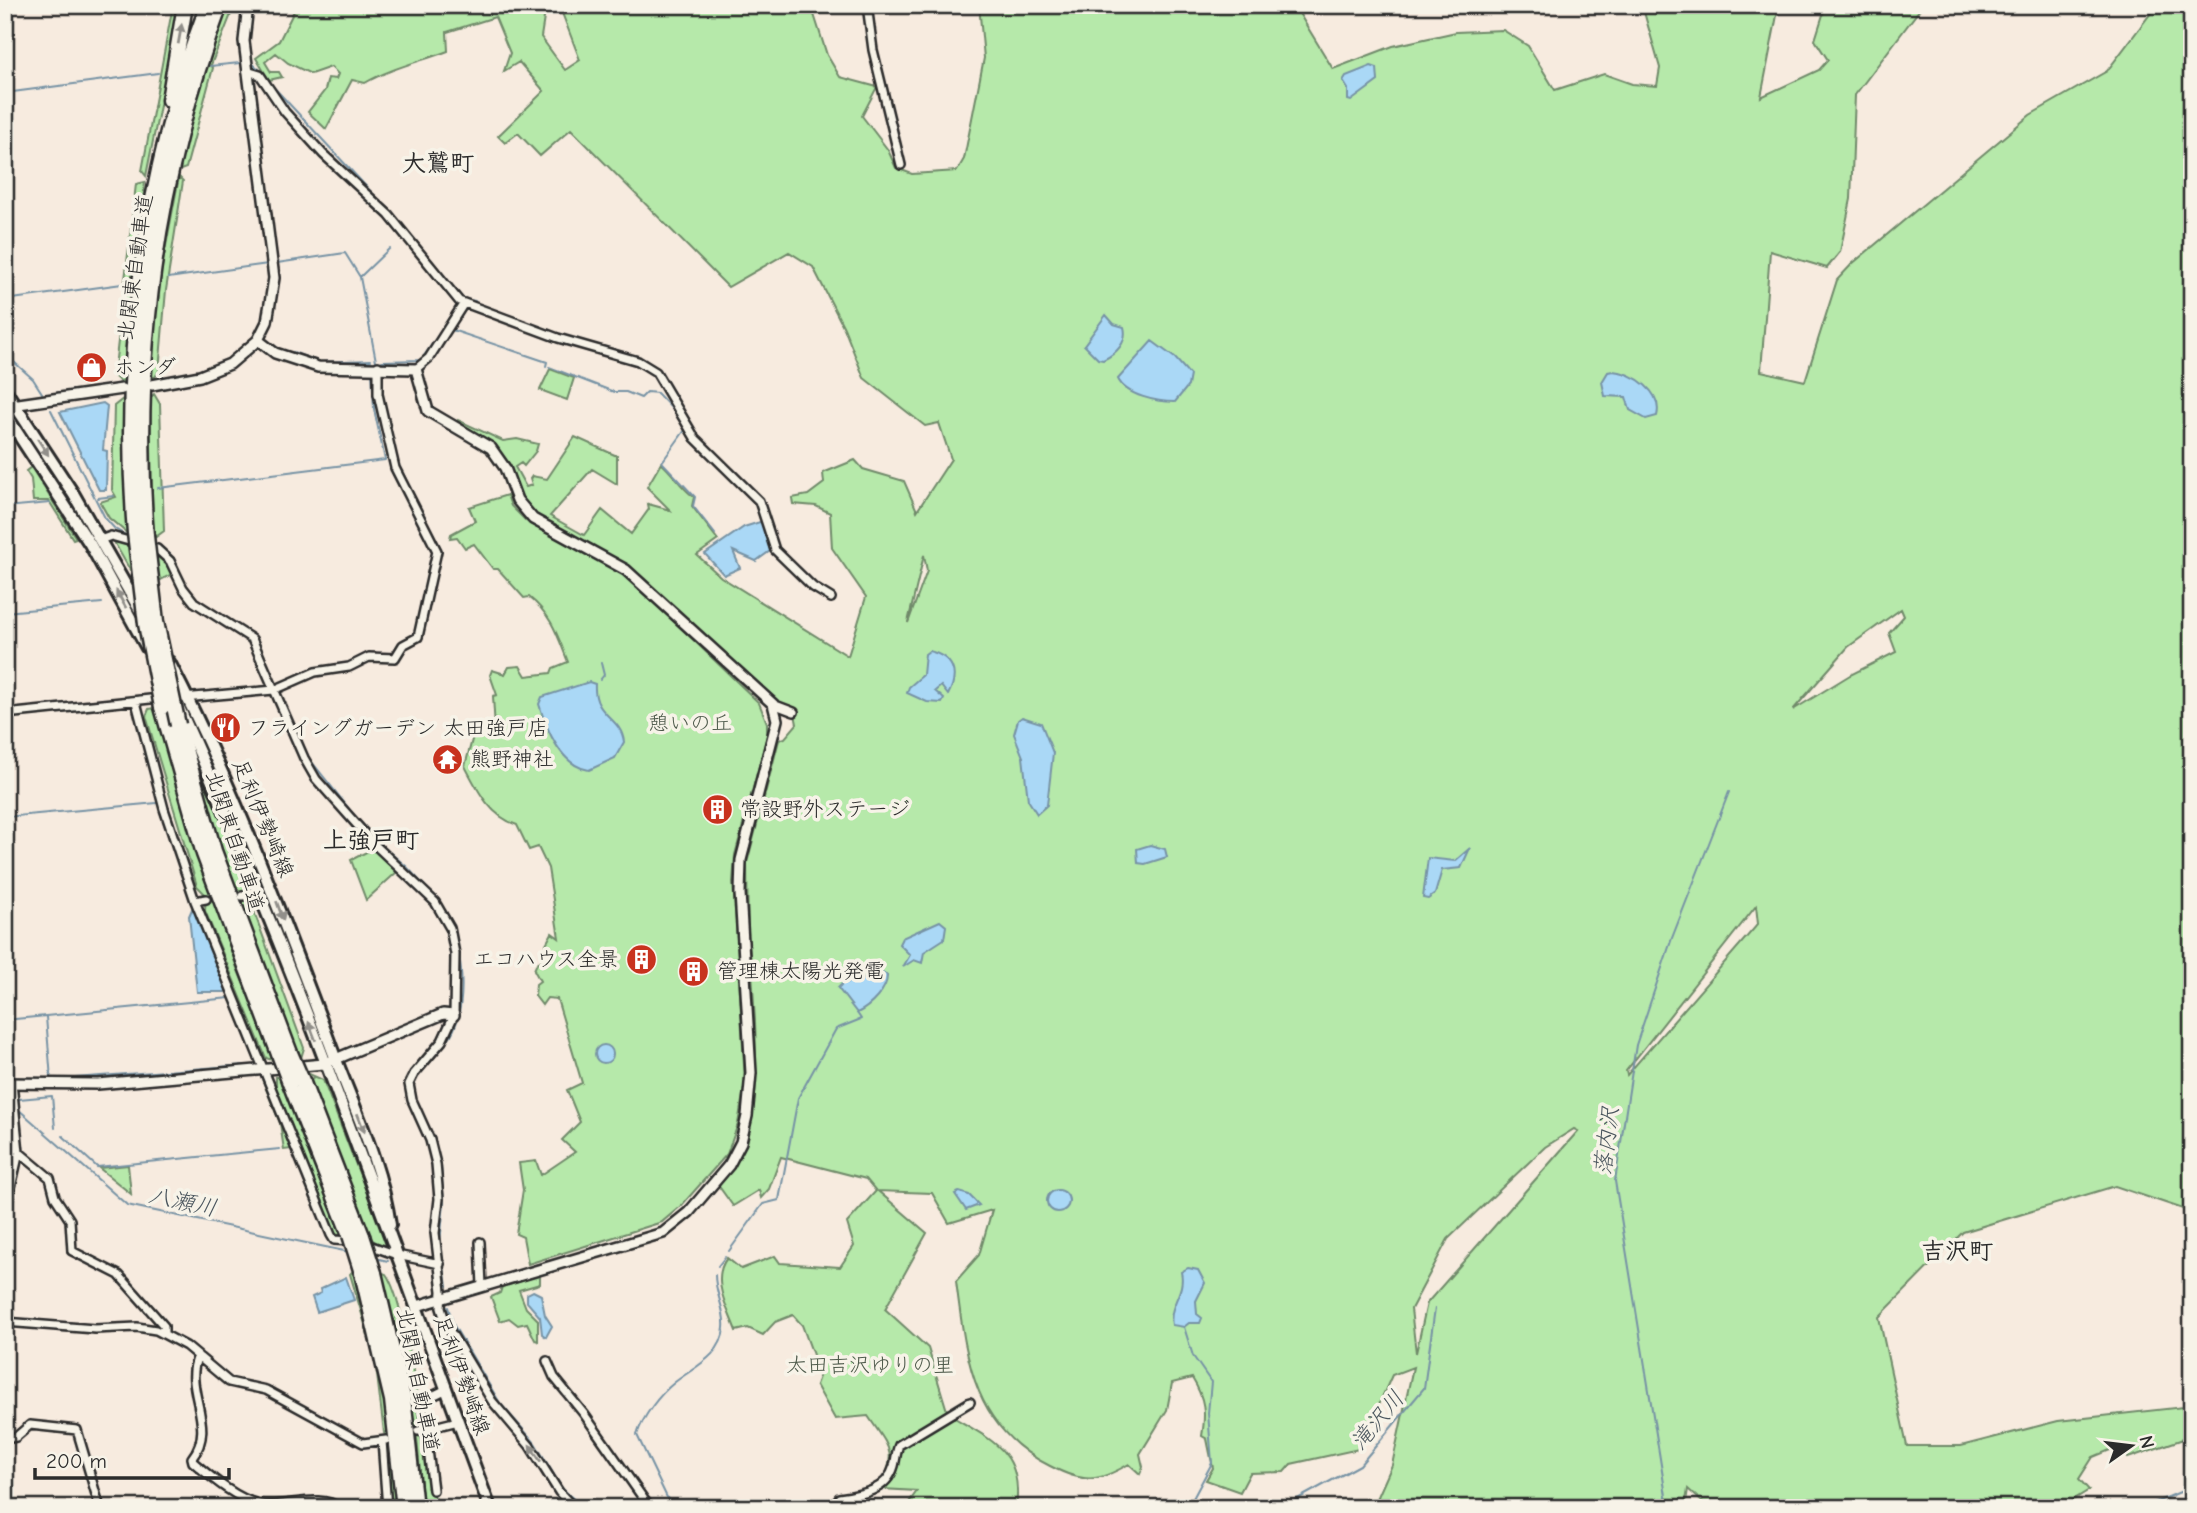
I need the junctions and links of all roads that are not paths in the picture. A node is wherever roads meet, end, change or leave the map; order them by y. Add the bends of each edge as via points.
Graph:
1 (185, 5) edge
2 (208, 5) edge
3 (220, 5) edge
4 (248, 5) edge
5 (867, 5) edge
6 (247, 71) junction
7 (901, 165) dead end
8 (153, 199) junction
9 (464, 303) junction
10 (258, 340) junction
11 (379, 366) junction
12 (416, 369) junction
13 (152, 385) dead end
14 (122, 389) dead end
15 (5, 390) edge
16 (10, 405) edge
17 (5, 414) edge
18 (140, 535) junction
19 (100, 540) junction
20 (831, 598) dead end
21 (274, 690) junction
22 (176, 699) junction
23 (188, 700) junction
24 (136, 702) junction
25 (773, 704) junction
26 (794, 712) dead end
27 (5, 714) edge
28 (260, 895) junction
29 (242, 896) dead end
30 (206, 899) dead end
31 (195, 901) junction
32 (454, 1015) junction
33 (284, 1054) junction
34 (330, 1062) junction
35 (265, 1070) junction
36 (9, 1083) edge
37 (19, 1152) junction
38 (5, 1213) edge
39 (480, 1242) dead end
40 (397, 1255) junction
41 (440, 1264) junction
42 (368, 1273) junction
43 (482, 1286) junction
44 (440, 1299) junction
45 (417, 1307) junction
46 (5, 1322) edge
47 (164, 1333) junction
48 (198, 1356) junction
49 (547, 1361) dead end
50 (447, 1389) junction
51 (970, 1402) dead end
52 (458, 1421) junction
53 (422, 1430) junction
54 (5, 1439) edge
55 (433, 1490) dead end
56 (100, 1508) edge
57 (340, 1508) edge
58 (387, 1508) edge
59 (404, 1508) edge
60 (415, 1508) edge
61 (490, 1508) edge
62 (574, 1508) edge
63 (650, 1508) edge
64 (832, 1508) edge

8 -> 1 highway
2 - 8 highway, 北関東自動車道 via 178,95
3 - 18 highway, 北関東自動車道 via 174,158 149,298
4 - 6 street
5 - 7 street
6 - 9 street via 260,75 293,121 389,215
6 - 10 street via 274,278 267,322
8 - 18 highway, 北関東自動車道 via 132,359 130,438
9 - 12 street via 429,358
9 - 20 street via 653,369 695,438 759,501 775,551
10 - 11 street via 275,353 318,367
10 - 13 street via 217,371
11 - 12 street
11 - 21 street via 377,386 395,468 438,551 420,634 403,645 395,658 369,657 349,667 315,672
12 - 25 street via 428,411 491,448 528,515 626,570
14 - 16 street
15 - 16 main road, 足利伊勢崎線
16 -> 19 main road, 足利伊勢崎線
22 -> 17 main road, 足利伊勢崎線 via 90,544
18 - 33 highway, 北関東自動車道, bridge via 177,725
18 - 33 highway, 北関東自動車道, bridge via 146,624 162,708 204,854
19 - 21 street via 116,536 163,553 194,602 252,639
19 - 23 main road, 足利伊勢崎線
21 - 23 street
21 - 32 street via 316,779 447,920 455,954
22 - 23 street
22 - 24 street
22 - 28 main road, 足利伊勢崎線
23 -> 34 main road, 足利伊勢崎線 via 243,819
24 - 27 street
24 - 31 street via 164,809
25 - 26 street
25 - 43 street via 777,728 741,860 751,1085 734,1158 689,1212 663,1233
28 - 29 street
34 -> 28 main road, 足利伊勢崎線
30 - 31 street
31 - 35 street
32 - 34 street via 443,1014
32 - 41 street via 437,1049 409,1084 434,1156
33 - 42 highway, 北関東自動車道, bridge
34 - 35 street
34 - 40 main road, 足利伊勢崎線
35 - 36 street via 98,1084
35 - 40 street via 334,1240 371,1244
36 - 37 street
37 - 38 street
37 - 47 street via 47,1174 70,1220 72,1251 119,1275 164,1326
39 - 43 street
40 - 41 street
40 - 45 main road, 足利伊勢崎線
41 - 44 street
42 - 59 highway, 北関東自動車道 via 390,1389
42 - 60 highway, 北関東自動車道 via 403,1397
43 - 44 street
44 - 45 street
62 -> 44 street via 492,1401 447,1326
45 - 50 main road, 足利伊勢崎線
46 - 47 street via 95,1329 137,1327
47 - 48 street
48 - 57 street via 194,1382 201,1440 193,1462 253,1502 281,1506 324,1502
48 - 58 street via 229,1382 266,1390 363,1443 384,1441
49 - 63 street
50 - 52 main road, 足利伊勢崎線
50 - 53 street via 422,1399
51 - 64 street via 899,1445 885,1482 869,1493 839,1498
52 - 53 street
52 - 61 main road, 足利伊勢崎線
53 - 55 street
54 - 56 street via 16,1437 30,1425 77,1430

